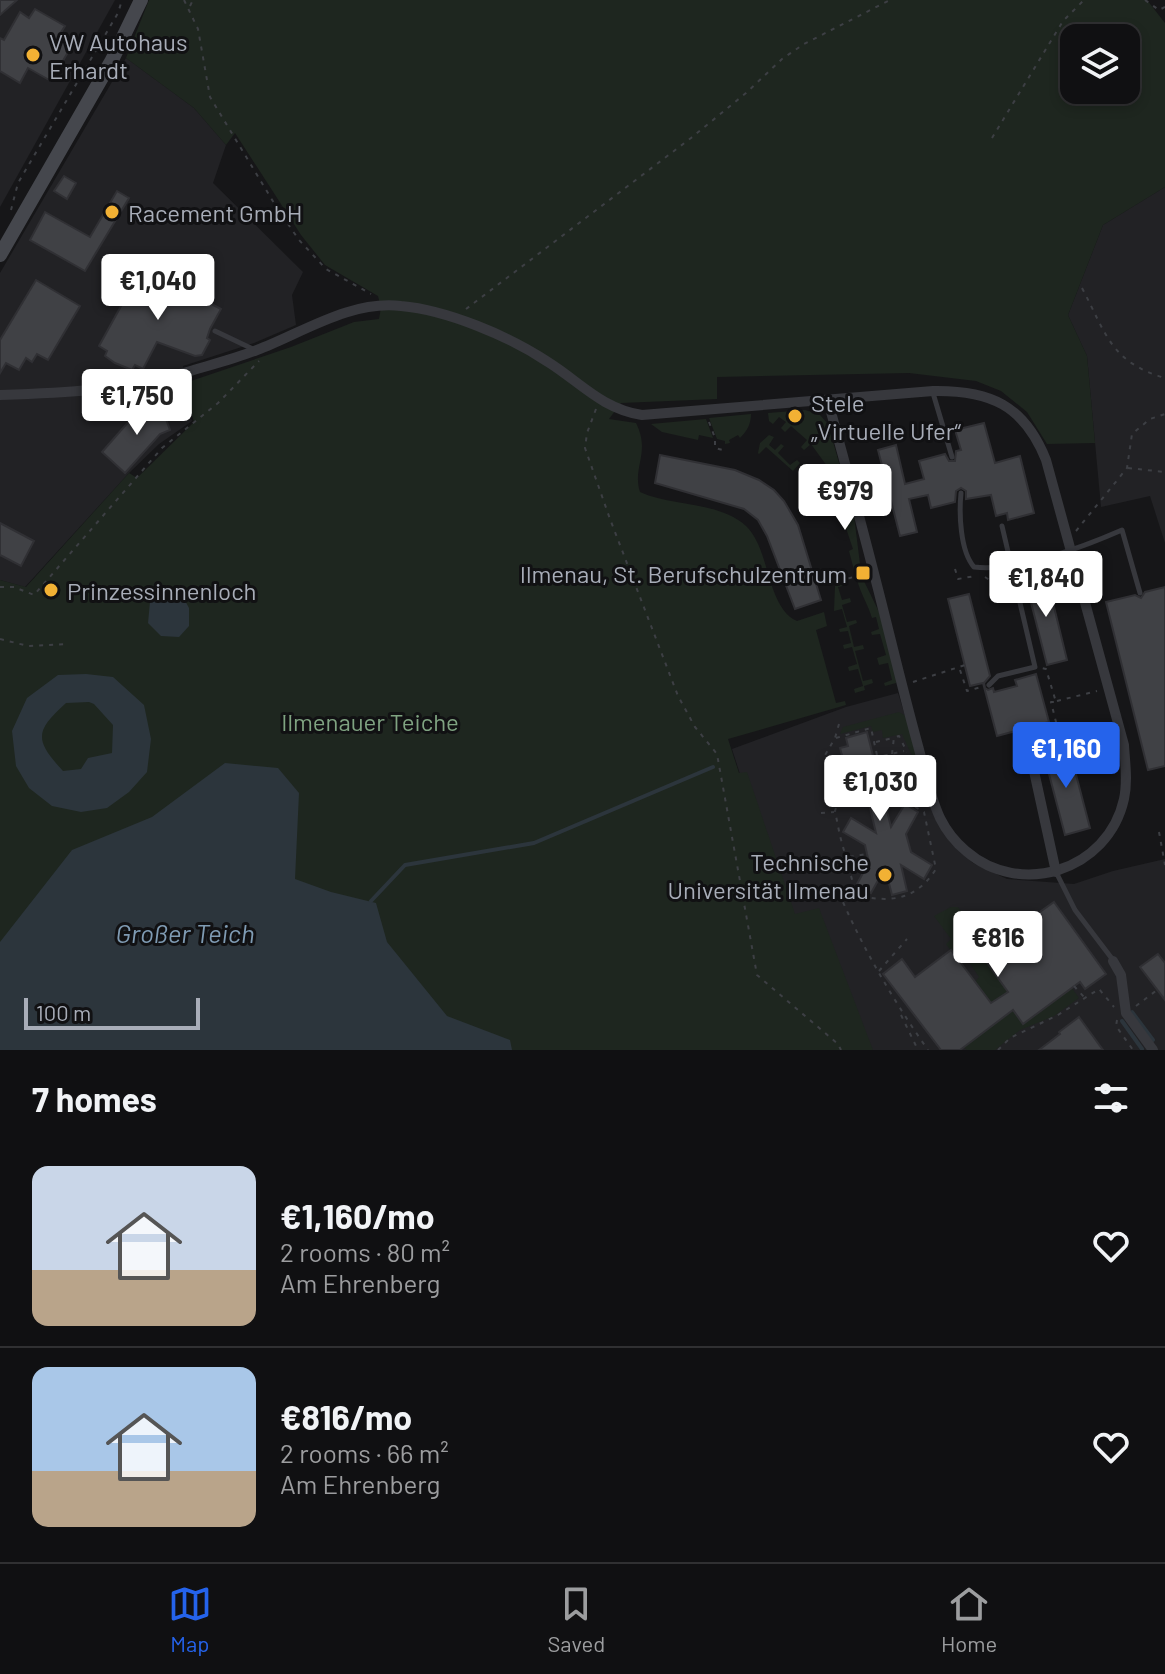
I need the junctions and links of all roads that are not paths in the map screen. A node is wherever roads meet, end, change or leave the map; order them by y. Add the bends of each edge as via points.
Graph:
1 (141, 0) edge
2 (0, 255) edge
3 (215, 331) dead end
4 (258, 353) junction
5 (933, 391) junction
6 (0, 395) edge
7 (828, 401) junction
8 (952, 457) dead end
9 (961, 493) dead end
10 (1002, 526) dead end
11 (1070, 546) junction
12 (1012, 564) junction
13 (1140, 593) dead end
14 (989, 685) dead end
15 (1032, 762) road end
16 (1056, 872) junction
17 (1113, 961) joint
18 (1153, 1050) edge

1 - 2 main road
3 - 4 lane
4 - 6 street via 114,388
4 - 7 street via 337,316 400,305 458,320 530,351 591,395 630,413
5 - 7 street
5 - 8 lane
5 - 11 street via 991,398 1026,421 1046,460
7 - 16 street via 935,805 950,834 975,858 1006,873
9 - 12 lane via 959,515 969,561 979,568
10 - 12 lane
11 - 12 lane
11 - 13 lane via 1122,530
11 - 16 street via 1124,745 1126,779 1112,828 1075,864
12 - 14 lane via 1035,667 998,676
15 - 16 street
16 - 17 lane via 1075,910
17 - 18 street via 1121,975 1126,1013

